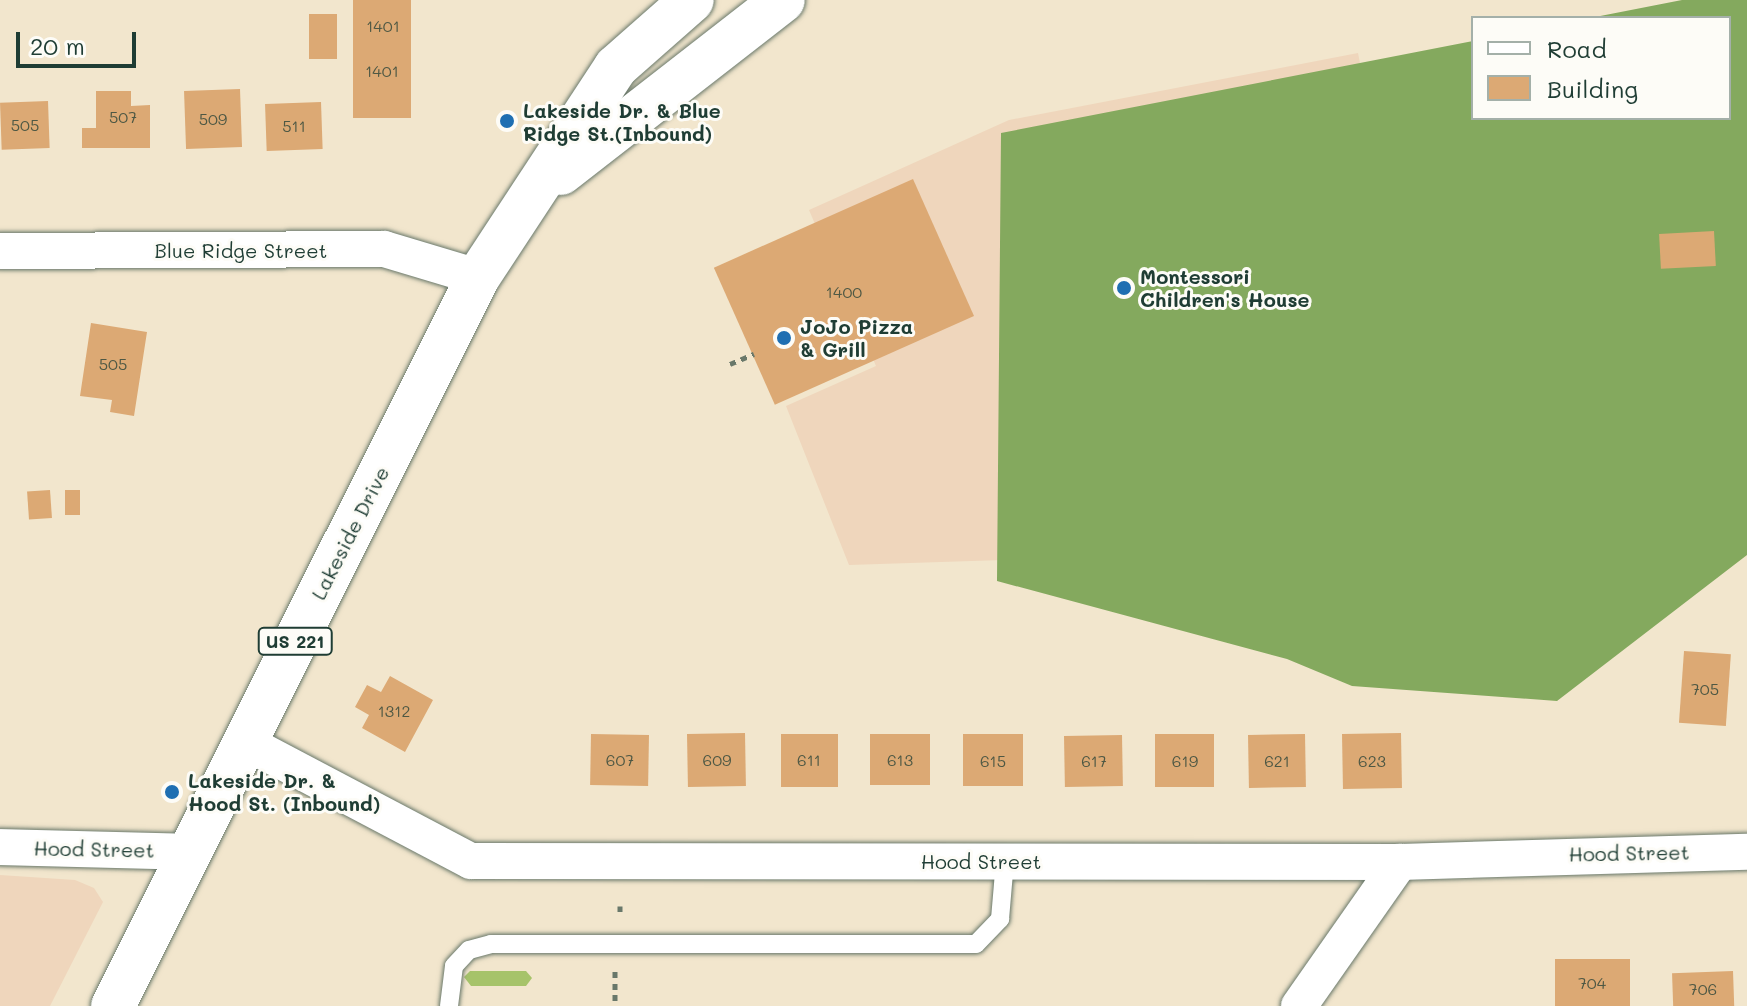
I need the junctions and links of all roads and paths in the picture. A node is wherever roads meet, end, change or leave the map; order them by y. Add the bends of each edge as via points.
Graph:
1 (692, 0) edge
2 (783, 0) edge
3 (533, 194) junction
4 (0, 251) edge
5 (478, 277) junction
6 (754, 354) dead end
7 (730, 364) dead end
8 (245, 742) junction
9 (0, 847) edge
10 (187, 852) junction
11 (1747, 852) edge
12 (1005, 861) junction
13 (1400, 862) junction
14 (615, 969) dead end
15 (113, 1006) edge
16 (449, 1006) edge
17 (615, 1006) edge
18 (1299, 1006) edge

1 - 3 main road, Lakeside Drive / US 221 via 616,67
2 - 3 main road, Lakeside Drive
3 - 5 main road, Lakeside Drive / US 221
4 - 5 street, Blue Ridge Street via 384,249
5 - 8 main road, Lakeside Drive / US 221
6 - 7 path
8 - 10 main road, Lakeside Drive / US 221
8 - 12 street, Hood Street via 471,861
9 - 10 street, Hood Street
10 - 15 main road, Lakeside Drive / US 221
11 - 13 street, Hood Street
12 - 13 street, Hood Street
12 - 16 lane via 1000,919 976,944 491,944 469,950 454,966
13 - 18 street
14 - 17 path

